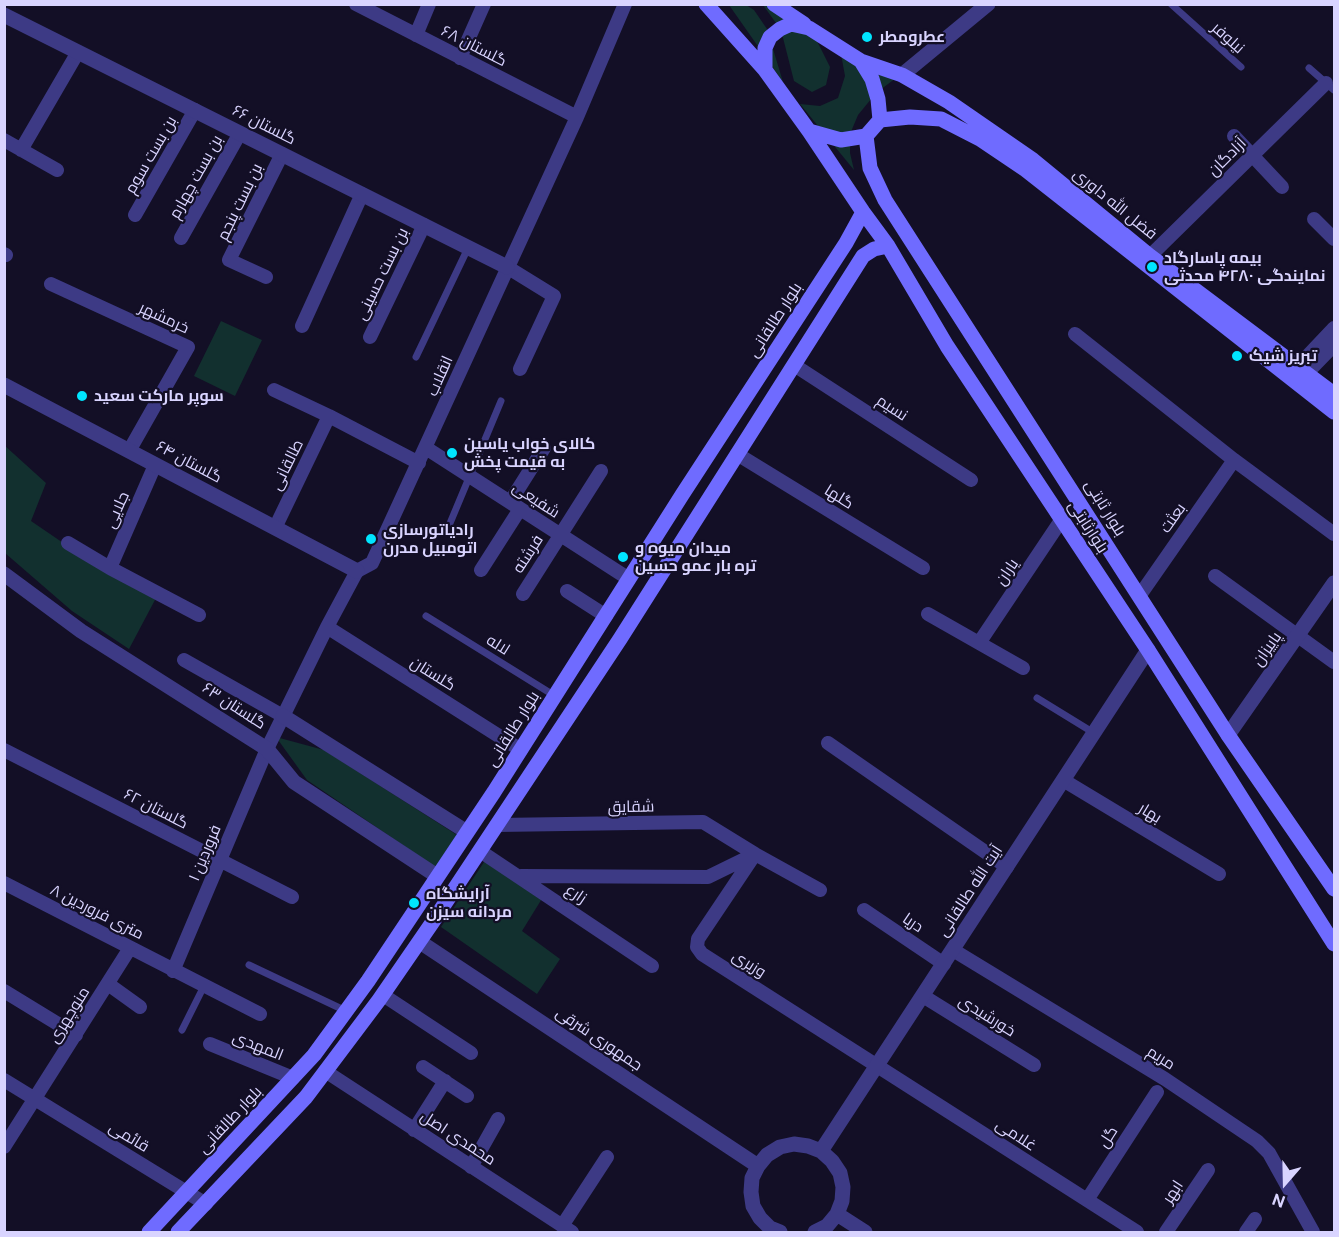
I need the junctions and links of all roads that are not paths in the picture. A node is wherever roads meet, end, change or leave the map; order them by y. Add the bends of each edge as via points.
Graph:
1 (10, 4) edge
2 (356, 4) edge
3 (429, 4) edge
4 (484, 4) edge
5 (625, 4) edge
6 (706, 4) edge
7 (774, 4) edge
8 (1171, 4) edge
9 (980, 7) edge
10 (5, 15) edge
11 (809, 28) junction
12 (416, 35) junction
13 (78, 52) junction
14 (460, 58) junction
15 (861, 61) junction
16 (1241, 68) dead end
17 (1309, 68) dead end
18 (765, 70) junction
19 (902, 75) junction
20 (1330, 86) edge
21 (195, 111) junction
22 (577, 117) junction
23 (880, 120) junction
24 (809, 131) junction
25 (240, 133) junction
26 (866, 136) junction
27 (1234, 136) dead end
28 (4, 140) edge
29 (21, 150) junction
30 (282, 154) junction
31 (1252, 156) junction
32 (57, 170) dead end
33 (1282, 187) dead end
34 (362, 194) junction
35 (863, 212) junction
36 (135, 215) dead end
37 (1314, 219) dead end
38 (424, 225) junction
39 (181, 238) dead end
40 (1335, 239) edge
41 (846, 243) junction
42 (888, 246) junction
43 (468, 248) junction
44 (863, 256) junction
45 (1150, 256) junction
46 (507, 267) junction
47 (266, 277) dead end
48 (51, 284) dead end
49 (302, 326) dead end
50 (1335, 328) edge
51 (1075, 334) dead end
52 (370, 337) dead end
53 (1335, 345) edge
54 (416, 357) dead end
55 (794, 365) junction
56 (520, 369) dead end
57 (1302, 370) junction
58 (4, 385) edge
59 (274, 390) dead end
60 (1335, 394) edge
61 (501, 401) dead end
62 (1335, 412) edge
63 (329, 416) junction
64 (426, 448) junction
65 (544, 448) dead end
66 (129, 451) junction
67 (737, 454) junction
68 (1233, 460) junction
69 (419, 463) junction
70 (155, 465) junction
71 (601, 471) dead end
72 (469, 477) junction
73 (971, 480) dead end
74 (1072, 490) junction
75 (1052, 504) junction
76 (515, 506) junction
77 (1083, 509) junction
78 (1062, 519) junction
79 (274, 528) junction
80 (448, 528) dead end
81 (1335, 534) edge
82 (560, 535) junction
83 (68, 543) dead end
84 (110, 568) junction
85 (923, 568) dead end
86 (481, 570) dead end
87 (357, 571) junction
88 (4, 574) edge
89 (1215, 576) dead end
90 (629, 579) junction
91 (1335, 583) edge
92 (567, 591) dead end
93 (523, 594) dead end
94 (1140, 595) junction
95 (928, 614) dead end
96 (199, 615) dead end
97 (426, 616) dead end
98 (606, 616) junction
99 (327, 627) junction
100 (1298, 636) junction
101 (980, 643) junction
102 (1148, 650) junction
103 (184, 660) dead end
104 (1335, 662) edge
105 (1023, 668) dead end
106 (555, 696) junction
107 (1037, 698) dead end
108 (283, 716) junction
109 (1094, 733) junction
110 (1228, 735) junction
111 (828, 742) dead end
112 (267, 749) junction
113 (4, 750) edge
114 (521, 750) junction
115 (1064, 780) junction
116 (497, 825) junction
117 (467, 832) junction
118 (480, 851) junction
119 (755, 854) junction
120 (220, 860) junction
121 (1007, 867) junction
122 (1219, 874) dead end
123 (437, 876) junction
124 (521, 876) junction
125 (4, 883) edge
126 (1335, 889) edge
127 (820, 890) dead end
128 (292, 897) dead end
129 (1311, 909) junction
130 (864, 910) dead end
131 (1335, 936) edge
132 (420, 942) junction
133 (1335, 944) edge
134 (130, 948) junction
135 (953, 950) junction
136 (944, 964) junction
137 (249, 965) dead end
138 (652, 966) dead end
139 (173, 971) junction
140 (108, 984) junction
141 (204, 986) junction
142 (4, 992) edge
143 (383, 995) junction
144 (923, 996) junction
145 (140, 1006) dead end
146 (346, 1011) junction
147 (260, 1014) dead end
148 (182, 1030) dead end
149 (76, 1035) junction
150 (210, 1044) dead end
151 (471, 1053) dead end
152 (878, 1065) junction
153 (1034, 1065) dead end
154 (423, 1067) dead end
155 (325, 1071) junction
156 (293, 1078) junction
157 (4, 1080) edge
158 (445, 1081) junction
159 (1157, 1092) dead end
160 (466, 1096) dead end
161 (35, 1100) junction
162 (498, 1119) dead end
163 (414, 1130) junction
164 (4, 1147) edge
165 (821, 1151) junction
166 (607, 1157) dead end
167 (758, 1166) junction
168 (471, 1167) junction
169 (1208, 1170) dead end
170 (188, 1192) junction
171 (1086, 1200) junction
172 (206, 1204) junction
173 (837, 1214) junction
174 (1255, 1219) dead end
175 (567, 1229) edge
176 (772, 1231) edge
177 (149, 1233) edge
178 (178, 1233) edge
179 (815, 1233) edge
180 (865, 1233) edge
181 (1137, 1233) edge
182 (1166, 1233) edge
183 (1246, 1233) edge
184 (1313, 1233) edge

1 - 10 lane
2 - 12 street, گلستان ۶۸
3 - 12 street
4 - 14 street
5 - 22 street, انقلاب
6 - 18 main road
7 - 11 main road
8 - 16 lane, نیلوفر
9 - 19 street
10 - 13 street, گلستان ۶۶
11 - 15 main road
11 - 18 main road via 791,24 770,37 765,48
12 - 14 street, گلستان ۶۸
13 - 21 street, گلستان ۶۶
13 - 29 street
14 - 22 street, گلستان ۶۸
15 - 19 main road, فضل الله داوری
15 - 23 main road via 872,79
17 - 20 lane
18 - 24 main road
19 - 45 main road, فضل الله داوری via 1033,160
20 - 31 street, آزادگان
21 - 25 street, گلستان ۶۶
21 - 36 street, بن بست سوم
22 - 46 street, انقلاب
23 - 26 main road
23 - 62 main road, فضل الله داوری via 941,119 980,139 1026,170
24 - 26 main road via 841,140
24 - 35 main road, بلوارثابتی
25 - 30 street, گلستان ۶۶
25 - 39 street, بن بست چهارم
26 - 74 main road, بلوار ثابتی via 870,168 885,200
27 - 31 street
28 - 29 street
29 - 32 street
30 - 34 street, گلستان ۶۶
30 - 47 street, بن بست پنجم via 229,260
31 - 33 street
31 - 45 street, آزادگان
34 - 38 street, گلستان ۶۶
34 - 49 street
35 - 41 main road, بلوار طالقانی
35 - 42 main road, بلوارثابتی
37 - 40 street
38 - 43 street, گلستان ۶۶
38 - 52 street, بن بست حسینی
41 - 44 main road via 859,244
41 - 90 main road, بلوار طالقانی
42 - 44 main road
42 - 75 main road, بلوارثابتی via 947,346
43 - 46 street, گلستان ۶۶
43 - 54 lane
44 - 55 main road
45 - 57 main road, فضل الله داوری
46 - 56 street via 554,296
46 - 64 street, انقلاب
48 - 66 street, خرمشهر via 188,347
50 - 57 street
51 - 68 street
53 - 57 street
55 - 67 main road
55 - 73 street, نسیم
57 - 60 main road, فضل الله داوری
58 - 66 street, گلستان ۶۴
59 - 63 street
61 - 72 lane
63 - 69 street
63 - 79 street, طالقانی
64 - 69 street, انقلاب
64 - 72 street, شفیعی
65 - 76 street
66 - 70 street, گلستان ۶۴
67 - 85 street, گلها
67 - 116 main road
68 - 81 street
68 - 94 street, بعثت
69 - 87 street, انقلاب via 372,563
70 - 79 street, گلستان ۶۴
70 - 84 street, جلایی
71 - 82 street, فرشته
72 - 76 street, شفیعی
72 - 80 lane
74 - 75 main road via 1064,500
74 - 77 main road, بلوار ثابتی
75 - 78 main road, بلوارثابتی
76 - 82 street, شفیعی
76 - 86 street
77 - 78 main road via 1070,510
77 - 94 main road, بلوار ثابتی
78 - 101 street, یاران
78 - 102 main road, بلوارثابتی
79 - 87 street, گلستان ۶۴
82 - 90 street, شفیعی
82 - 93 street, فرشته
83 - 84 street
84 - 96 street
87 - 99 street, انقلاب
88 - 112 street, گلستان ۶۳ via 81,631
89 - 100 street
90 - 98 main road, بلوار طالقانی
91 - 100 street, پاییزان
92 - 98 street
94 - 110 main road, بلوار ثابتی
95 - 101 street
97 - 106 lane, لاله
98 - 106 main road, بلوار طالقانی
99 - 108 street, انقلاب
99 - 114 street, گلستان
100 - 104 street
100 - 110 street, پاییزان
101 - 105 street
102 - 109 street, آیت الله طالقانی
102 - 129 main road, بلوارثابتی
103 - 108 street, گلستان ۶۳
106 - 114 main road, بلوار طالقانی
107 - 109 lane
108 - 112 street, انقلاب
108 - 117 street, گلستان ۶۳
109 - 115 street, آیت الله طالقانی
110 - 126 main road, بلوار ثابتی
111 - 121 street
112 - 120 street, فروردین ۱
112 - 123 street, گلستان ۶۳ via 294,782
113 - 120 street, گلستان ۶۲
114 - 117 main road, بلوار طالقانی
115 - 121 street, آیت الله طالقانی
115 - 122 street, بهار
116 - 118 main road
116 - 119 street, شقایق via 703,822
117 - 123 main road, بلوار طالقانی
118 - 124 street, زارع
118 - 132 main road
119 - 124 street via 708,877
119 - 127 street, شقایق
119 - 152 street, وزیری via 698,939 697,947 702,954
120 - 128 street, گلستان ۶۲
120 - 139 street, فروردین ۱
121 - 135 street, آیت الله طالقانی
123 - 146 main road, بلوار طالقانی
124 - 138 street, زارع
125 - 134 street, ۸ متری فروردین
129 - 131 main road
129 - 133 main road, بلوارثابتی
130 - 136 street, دریا
132 - 143 main road
132 - 167 street, جمهوری شرقی
134 - 139 street, ۸ متری فروردین
134 - 140 street, منوچهری
135 - 136 street, آیت الله طالقانی
135 - 184 street, مریم via 1165,1079 1257,1141 1269,1153
136 - 144 street, آیت الله طالقانی
137 - 146 lane
139 - 141 street, ۸ متری فروردین
140 - 145 street
140 - 149 street, منوچهری
141 - 147 street, ۸ متری فروردین
141 - 148 lane
142 - 149 street
143 - 151 street
143 - 155 main road
144 - 152 street, آیت الله طالقانی
144 - 153 street, خورشیدی
146 - 156 main road, بلوار طالقانی
149 - 161 street, منوچهری
150 - 156 street, المهدی
152 - 165 street, آیت الله طالقانی
152 - 171 street, غلامی
154 - 158 street
155 - 163 street, محمدی اصل
155 - 172 main road via 306,1097
156 - 170 main road, بلوار طالقانی
157 - 161 street, قائمی
158 - 160 street
158 - 163 street
159 - 171 street, گل
161 - 164 street, منوچهری
161 - 170 street, قائمی
162 - 168 street
163 - 168 street, محمدی اصل
165 - 167 street via 794,1144 780,1147
165 - 173 street via 840,1173 843,1194
166 - 175 street
167 - 176 street via 752,1178 753,1206
168 - 175 street, محمدی اصل
169 - 182 street, ابهر
170 - 172 street, قائمی
170 - 177 main road, بلوار طالقانی
171 - 181 street, غلامی
172 - 178 main road
173 - 179 street
173 - 180 street
174 - 183 street

